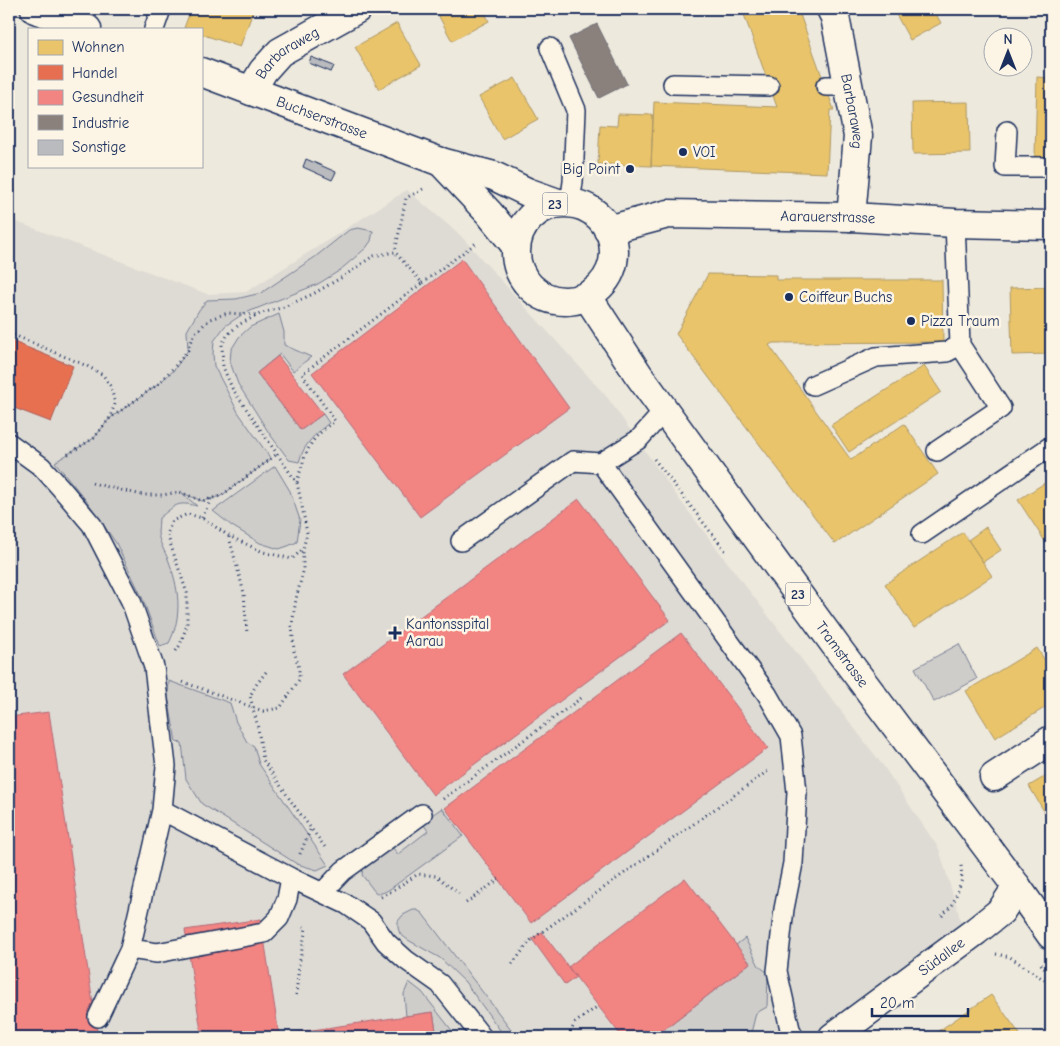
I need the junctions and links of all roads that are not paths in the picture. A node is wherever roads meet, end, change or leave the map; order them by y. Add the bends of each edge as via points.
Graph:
1 (35, 9) edge
2 (161, 9) edge
3 (357, 9) edge
4 (831, 9) edge
5 (85, 28) edge
6 (154, 28) edge
7 (550, 48) dead end
8 (202, 72) edge
9 (673, 84) dead end
10 (770, 86) dead end
11 (251, 91) junction
12 (1007, 131) dead end
13 (441, 162) junction
14 (1051, 167) edge
15 (564, 203) junction
16 (851, 217) junction
17 (955, 223) junction
18 (1051, 225) edge
19 (608, 230) junction
20 (516, 246) junction
21 (586, 296) junction
22 (960, 345) junction
23 (813, 385) dead end
24 (664, 410) junction
25 (9, 443) edge
26 (1051, 446) edge
27 (938, 451) dead end
28 (602, 463) junction
29 (922, 534) dead end
30 (461, 541) dead end
31 (1051, 740) edge
32 (994, 777) dead end
33 (162, 810) junction
34 (422, 814) road end
35 (291, 878) junction
36 (333, 882) junction
37 (1017, 887) junction
38 (1051, 935) edge
39 (130, 949) junction
40 (98, 1017) dead end
41 (482, 1037) edge
42 (794, 1037) edge
43 (833, 1037) edge

1 - 5 main road
2 - 6 lane
3 - 11 main road, Barbaraweg via 280,52
4 - 16 main road, Barbaraweg via 835,18 837,86 858,136
7 - 15 lane via 576,110 573,182
8 - 11 main road, Buchserstrasse / 23
9 - 10 lane
11 - 13 main road, Buchserstrasse / 23
12 - 14 lane via 1005,167
13 - 15 main road, Buchserstrasse / 23 via 494,176 527,192
13 - 20 main road, Buchserstrasse / 23
15 - 19 main road, 23 via 585,208 599,217
15 - 20 main road, 23 via 543,208 530,217 520,231
16 - 17 main road, Aarauerstrasse
16 - 19 main road, Aarauerstrasse via 668,214
17 - 18 main road, Aarauerstrasse
17 - 22 lane
19 - 21 main road via 613,244 613,260 608,275
20 - 21 main road via 520,271 536,292 561,301
21 - 24 main road, Tramstrasse / 23
22 - 23 lane via 947,352 876,357
22 - 27 lane via 1000,408
24 - 28 lane via 639,439
24 - 37 main road, Tramstrasse / 23
25 - 33 lane via 42,467 92,525 161,667 166,766
26 - 29 lane
28 - 30 lane via 573,461
28 - 42 lane via 767,694 791,736 797,792 793,863 778,971
31 - 32 main road
33 - 35 lane
33 - 39 lane
34 - 36 lane
35 - 36 lane
35 - 39 lane via 279,918 264,933 157,954
36 - 41 lane via 346,904 372,921 386,942 440,984
37 - 38 main road, Tramstrasse / 23
37 - 43 main road, Südallee via 989,921
39 - 40 lane

